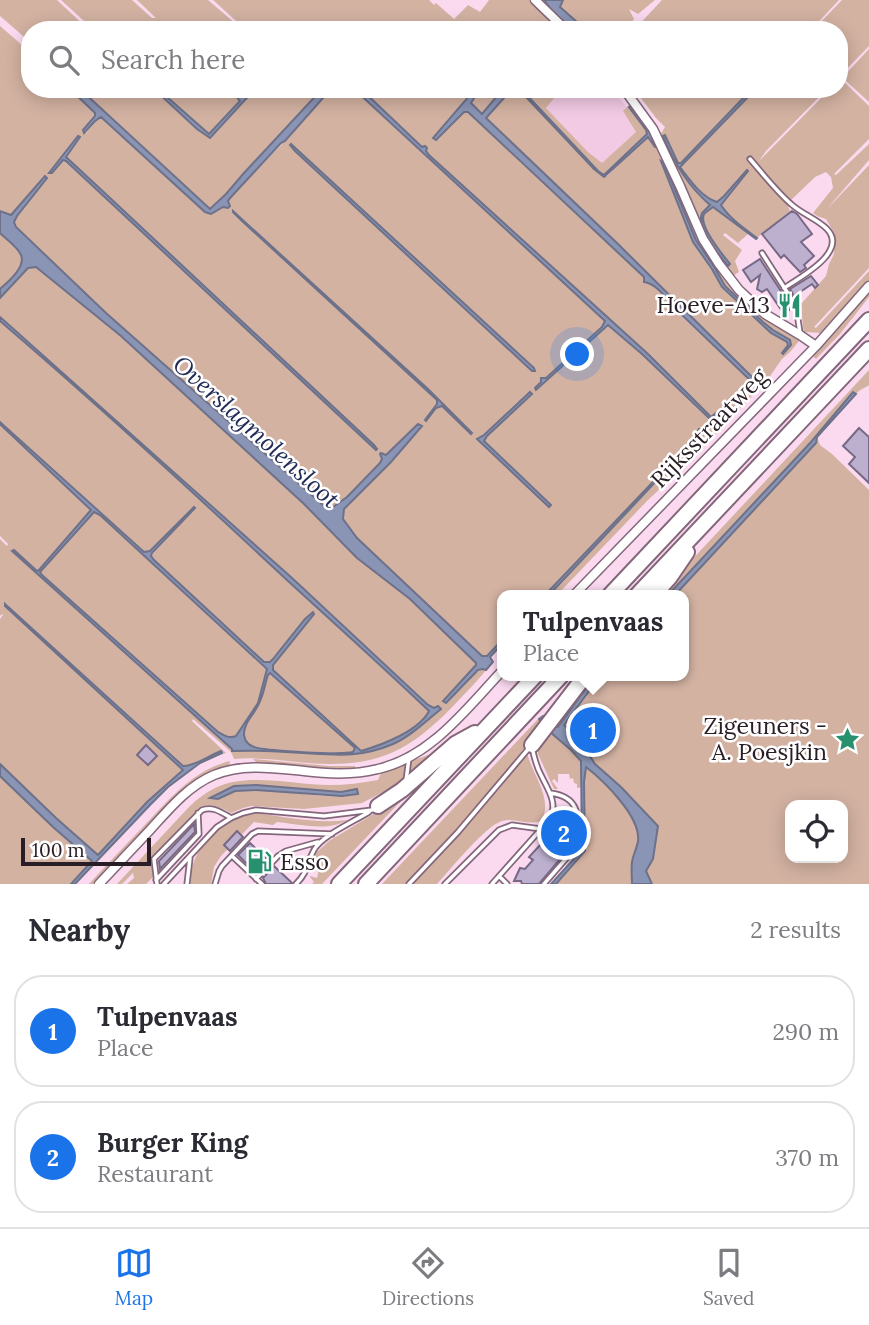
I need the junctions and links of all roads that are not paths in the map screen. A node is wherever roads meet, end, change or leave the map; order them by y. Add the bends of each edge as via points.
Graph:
1 (536, 0) edge
2 (557, 21) edge
3 (630, 98) edge
4 (750, 159) dead end
5 (762, 253) dead end
6 (869, 286) edge
7 (784, 288) junction
8 (869, 320) edge
9 (800, 335) junction
10 (816, 346) junction
11 (869, 349) edge
12 (711, 516) junction
13 (579, 590) edge
14 (615, 590) edge
15 (642, 590) edge
16 (658, 590) edge
17 (497, 676) edge
18 (530, 681) edge
19 (557, 681) edge
20 (581, 681) edge
21 (486, 728) junction
22 (531, 745) junction
23 (410, 756) junction
24 (405, 788) junction
25 (550, 793) junction
26 (375, 808) junction
27 (198, 813) junction
28 (231, 818) junction
29 (541, 829) junction
30 (332, 834) junction
31 (320, 842) junction
32 (190, 856) junction
33 (232, 856) junction
34 (499, 877) junction
35 (256, 879) junction
36 (156, 882) edge
37 (99, 884) edge
38 (164, 884) edge
39 (187, 884) edge
40 (215, 884) edge
41 (262, 884) edge
42 (296, 884) edge
43 (339, 884) edge
44 (366, 884) edge
45 (409, 884) edge
46 (445, 884) edge
47 (492, 884) edge
48 (507, 884) edge
49 (544, 884) edge

1 - 2 street
3 - 9 street via 653,130 710,251 750,301
4 - 7 lane via 790,204 827,229 832,239 831,249 820,263
5 - 7 lane
6 - 10 street, Rijksstraatweg
7 - 9 lane via 796,306
8 - 14 highway
9 - 10 street
10 - 13 street, Rijksstraatweg
11 - 12 highway
12 - 15 highway
12 - 16 highway
17 - 23 street via 440,736
18 - 21 highway
19 - 44 highway
20 - 22 highway
21 - 24 highway via 455,744
21 - 43 highway
22 - 25 lane
22 - 45 lane
23 - 24 lane
23 - 37 street via 378,769 355,772 265,767 217,774 177,801
24 - 26 highway
25 - 29 lane via 554,811
25 - 49 lane via 563,795 575,806 578,846
26 - 28 lane via 324,816 256,810
26 - 30 lane
27 - 28 lane via 209,808
27 - 36 lane via 199,834
27 - 36 lane via 154,859
28 - 32 lane
29 - 34 lane
29 - 46 lane via 506,826
30 - 31 lane
30 - 33 lane via 258,831
31 - 35 lane via 286,851
31 - 42 lane
32 - 38 lane
32 - 39 lane
33 - 35 lane
33 - 40 lane
34 - 47 lane
34 - 48 lane
35 - 41 lane

